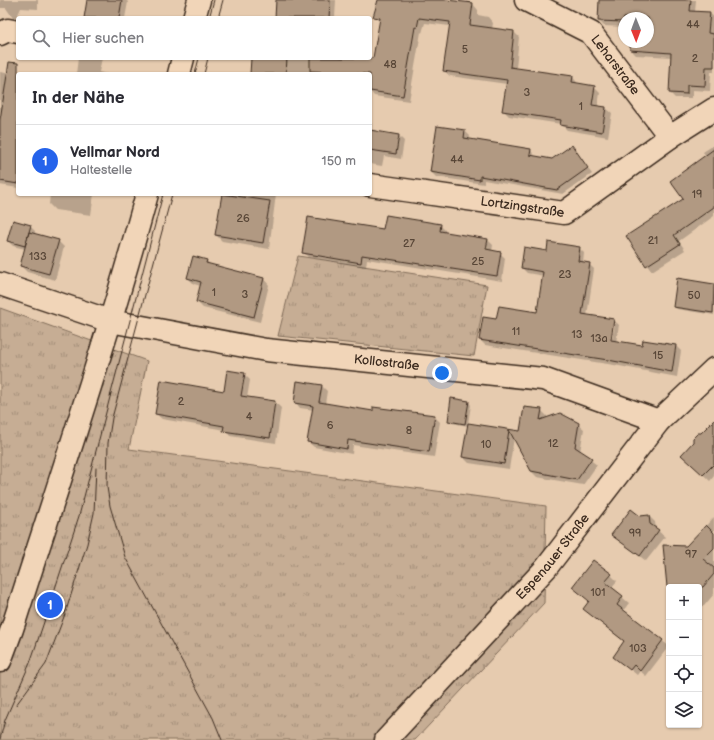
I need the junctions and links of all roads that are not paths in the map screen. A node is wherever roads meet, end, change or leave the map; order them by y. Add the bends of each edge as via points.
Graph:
1 (199, 0) edge
2 (526, 0) edge
3 (195, 16) edge
4 (16, 32) edge
5 (0, 34) edge
6 (182, 60) edge
7 (180, 72) edge
8 (714, 109) edge
9 (670, 137) junction
10 (372, 185) edge
11 (146, 196) edge
12 (0, 284) edge
13 (110, 321) junction
14 (714, 369) edge
15 (658, 421) junction
16 (0, 661) edge
17 (386, 740) edge

1 - 3 street
2 - 9 street, Leharstraße via 591,33
4 - 5 street via 8,30
6 - 7 street
8 - 9 street, Lortzingstraße
9 - 10 street, Lortzingstraße via 564,213
11 - 13 street
12 - 13 street, Kollostraße
13 - 15 street, Kollostraße via 266,350 543,379
13 - 16 street
14 - 15 street, Espenauer Straße
15 - 17 street, Espenauer Straße via 546,568

